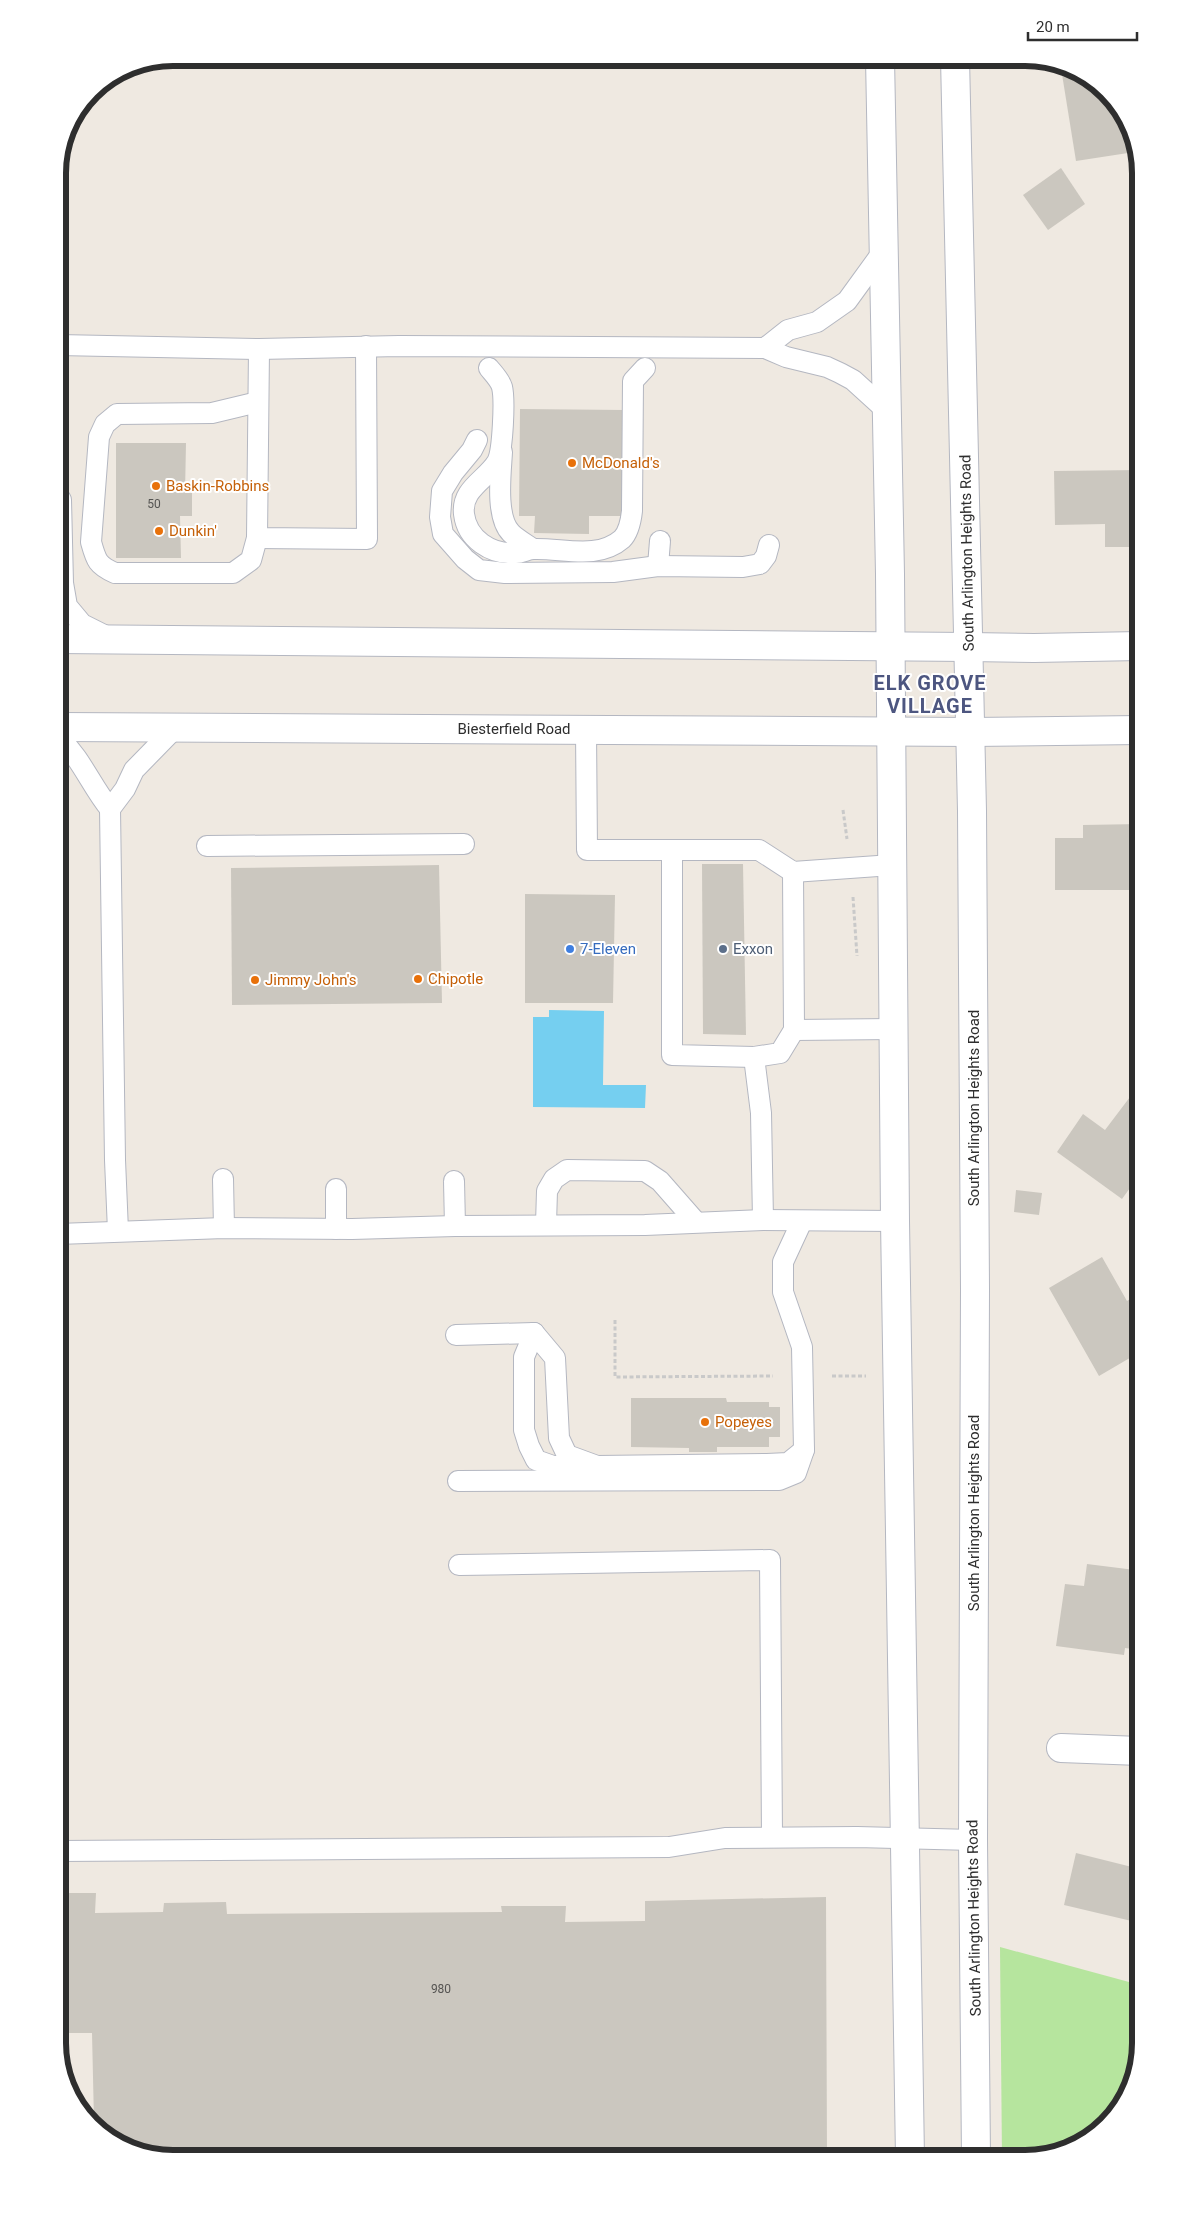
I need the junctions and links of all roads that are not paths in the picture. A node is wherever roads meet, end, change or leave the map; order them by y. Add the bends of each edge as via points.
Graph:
1 (880, 66) edge
2 (955, 66) edge
3 (884, 250) junction
4 (66, 345) edge
5 (366, 346) junction
6 (490, 347) junction
7 (646, 348) junction
8 (765, 348) junction
9 (259, 349) junction
10 (258, 402) junction
11 (886, 410) junction
12 (477, 440) dead end
13 (502, 450) junction
14 (257, 538) junction
15 (660, 541) dead end
16 (769, 545) dead end
17 (533, 549) junction
18 (658, 566) junction
19 (66, 600) edge
20 (66, 639) edge
21 (114, 640) junction
22 (890, 646) junction
23 (1132, 646) edge
24 (969, 647) junction
25 (66, 726) edge
26 (177, 726) junction
27 (586, 730) junction
28 (1132, 730) edge
29 (890, 732) junction
30 (971, 732) junction
31 (66, 745) edge
32 (110, 809) junction
33 (464, 844) dead end
34 (207, 846) dead end
35 (672, 851) junction
36 (892, 865) junction
37 (793, 872) junction
38 (893, 1029) junction
39 (794, 1030) junction
40 (754, 1057) junction
41 (223, 1178) dead end
42 (454, 1181) dead end
43 (336, 1189) dead end
44 (763, 1220) junction
45 (802, 1221) junction
46 (895, 1221) junction
47 (696, 1222) junction
48 (546, 1224) junction
49 (455, 1226) junction
50 (224, 1228) junction
51 (336, 1229) junction
52 (118, 1231) junction
53 (66, 1234) edge
54 (534, 1333) junction
55 (456, 1335) dead end
56 (804, 1450) junction
57 (597, 1466) junction
58 (458, 1481) dead end
59 (460, 1565) dead end
60 (1061, 1748) dead end
61 (1132, 1751) edge
62 (772, 1837) junction
63 (906, 1839) junction
64 (973, 1840) junction
65 (66, 1851) edge
66 (910, 2150) edge
67 (976, 2150) edge

1 - 3 main road
2 - 24 main road, South Arlington Heights Road
3 - 8 lane via 847,301 817,322 788,330
3 - 11 main road
4 - 9 lane
5 - 6 lane
5 - 9 lane
5 - 14 lane via 367,539
6 - 7 lane
6 - 13 lane via 486,375 502,386
7 - 8 lane
7 - 17 lane via 653,374 633,381 632,511 624,538 607,549
8 - 11 lane via 786,358 828,367 840,373 853,380
9 - 10 lane
10 - 14 lane
10 - 14 lane via 212,413 117,414 105,424 99,437 90,542 101,568 115,573 233,573 251,560
11 - 22 main road
12 - 18 lane via 442,491 440,517 443,534 479,570 505,573 613,572
13 - 17 lane via 504,520 510,532
13 - 17 lane via 496,463 465,501 466,526 485,547 516,553
15 - 18 lane
16 - 18 lane via 760,564 743,567
19 - 21 lane via 82,624
20 - 21 main road
21 - 22 main road
22 - 24 main road
22 - 29 main road
23 - 24 main road
24 - 30 main road, South Arlington Heights Road
25 - 26 main road, Biesterfield Road
26 - 27 main road, Biesterfield Road
26 - 32 lane via 134,770
27 - 29 main road, Biesterfield Road
27 - 35 lane via 587,850
28 - 30 main road, Biesterfield Road
29 - 30 main road, Biesterfield Road
29 - 36 main road
30 - 64 main road, South Arlington Heights Road via 975,1269
31 - 32 lane
32 - 52 lane
33 - 34 lane
35 - 37 lane via 760,850
35 - 40 lane via 672,1054
36 - 37 lane
36 - 38 main road
37 - 39 lane
38 - 39 lane
38 - 46 main road
39 - 40 lane via 780,1053
40 - 44 lane via 761,1114
41 - 50 lane
42 - 49 lane
43 - 51 lane
44 - 45 lane
44 - 47 lane
45 - 46 lane
45 - 56 lane via 783,1262 783,1292 802,1347
46 - 63 main road
47 - 48 lane
47 - 48 lane via 660,1181 645,1171 568,1170 554,1178 547,1191
48 - 49 lane
49 - 51 lane
50 - 51 lane
50 - 52 lane
52 - 53 lane
54 - 55 lane
54 - 57 lane via 556,1358 560,1438 567,1455
54 - 57 lane via 524,1357 524,1430 529,1446 536,1460 553,1466
56 - 57 lane via 788,1463
56 - 58 lane via 796,1473 779,1480
59 - 62 lane via 770,1560
60 - 61 main road
62 - 63 lane
62 - 65 lane via 725,1838 669,1847
63 - 64 lane
63 - 66 main road
64 - 67 main road, South Arlington Heights Road

